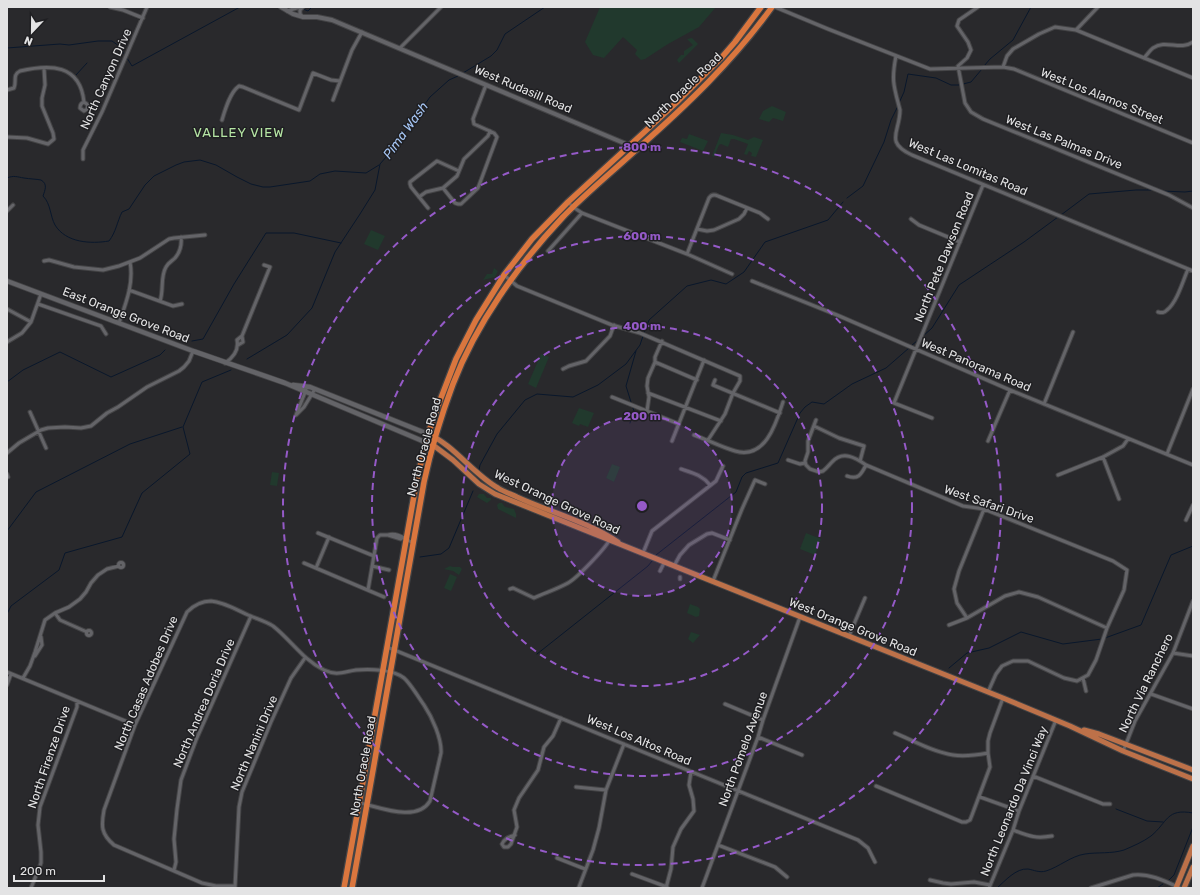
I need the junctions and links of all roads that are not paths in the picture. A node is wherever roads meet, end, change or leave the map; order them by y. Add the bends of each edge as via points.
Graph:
1 (110, 7) edge
2 (147, 7) edge
3 (281, 7) edge
4 (300, 7) edge
5 (303, 7) edge
6 (441, 7) edge
7 (761, 7) edge
8 (772, 7) edge
9 (776, 7) edge
10 (978, 7) edge
11 (1098, 7) edge
12 (122, 8) edge
13 (287, 11) junction
14 (303, 17) junction
15 (143, 18) junction
16 (1076, 30) junction
17 (362, 32) junction
18 (1193, 42) edge
19 (400, 48) junction
20 (896, 56) junction
21 (1144, 58) junction
22 (1003, 67) junction
23 (44, 68) junction
24 (958, 69) junction
25 (1193, 78) edge
26 (340, 81) junction
27 (486, 85) junction
28 (7, 90) edge
29 (689, 91) junction
30 (695, 96) junction
31 (333, 100) dead end
32 (84, 102) dead end
33 (222, 120) dead end
34 (490, 131) junction
35 (7, 136) edge
36 (1193, 143) edge
37 (631, 145) junction
38 (638, 148) junction
39 (83, 159) dead end
40 (459, 171) junction
41 (984, 185) junction
42 (443, 188) junction
43 (419, 197) junction
44 (568, 202) junction
45 (13, 205) dead end
46 (573, 207) junction
47 (428, 208) dead end
48 (747, 208) junction
49 (1193, 208) edge
50 (7, 211) edge
51 (582, 213) junction
52 (768, 219) dead end
53 (911, 219) dead end
54 (697, 229) junction
55 (204, 235) dead end
56 (181, 237) junction
57 (960, 242) junction
58 (548, 251) dead end
59 (687, 254) junction
60 (44, 261) dead end
61 (130, 262) junction
62 (264, 265) dead end
63 (1188, 269) junction
64 (1193, 271) edge
65 (732, 274) dead end
66 (504, 275) junction
67 (7, 280) edge
68 (510, 281) junction
69 (752, 281) dead end
70 (129, 290) junction
71 (41, 294) junction
72 (160, 301) junction
73 (38, 304) junction
74 (182, 304) dead end
75 (7, 309) edge
76 (1158, 312) dead end
77 (31, 322) junction
78 (120, 323) junction
79 (614, 325) junction
80 (1073, 332) dead end
81 (106, 334) dead end
82 (662, 341) junction
83 (7, 342) edge
84 (916, 349) junction
85 (193, 351) junction
86 (233, 357) junction
87 (704, 360) junction
88 (655, 362) junction
89 (226, 363) junction
90 (238, 367) junction
91 (563, 369) dead end
92 (696, 380) junction
93 (715, 380) dead end
94 (306, 389) junction
95 (314, 389) junction
96 (1193, 389) edge
97 (1010, 390) junction
98 (648, 393) junction
99 (733, 393) junction
100 (312, 394) junction
101 (612, 397) dead end
102 (783, 402) dead end
103 (1044, 404) junction
104 (686, 408) junction
105 (647, 411) junction
106 (30, 412) dead end
107 (780, 413) junction
108 (932, 418) dead end
109 (816, 420) dead end
110 (721, 421) junction
111 (679, 424) junction
112 (814, 426) junction
113 (39, 431) junction
114 (428, 434) junction
115 (694, 435) dead end
116 (435, 437) junction
117 (1128, 439) junction
118 (708, 440) junction
119 (672, 441) dead end
120 (988, 441) dead end
121 (426, 442) junction
122 (433, 445) junction
123 (46, 448) dead end
124 (7, 453) edge
125 (1167, 454) junction
126 (1103, 457) junction
127 (788, 460) dead end
128 (860, 460) junction
129 (805, 463) junction
130 (866, 465) junction
131 (1193, 465) edge
132 (723, 466) dead end
133 (681, 469) dead end
134 (1058, 475) dead end
135 (847, 476) dead end
136 (765, 484) dead end
137 (710, 485) junction
138 (1119, 499) dead end
139 (1193, 505) edge
140 (984, 509) junction
141 (1186, 520) dead end
142 (318, 533) dead end
143 (329, 537) junction
144 (404, 539) junction
145 (610, 539) junction
146 (730, 540) junction
147 (413, 543) junction
148 (642, 554) junction
149 (374, 556) junction
150 (304, 563) dead end
151 (664, 563) junction
152 (118, 566) dead end
153 (372, 566) junction
154 (673, 567) junction
155 (316, 568) junction
156 (389, 570) dead end
157 (660, 571) dead end
158 (713, 582) junction
159 (510, 589) dead end
160 (368, 590) junction
161 (384, 597) dead end
162 (865, 598) dead end
163 (1193, 601) edge
164 (55, 613) junction
165 (251, 616) junction
166 (800, 617) junction
167 (967, 618) junction
168 (949, 625) dead end
169 (1107, 628) junction
170 (87, 632) dead end
171 (849, 636) junction
172 (387, 647) junction
173 (394, 650) junction
174 (1173, 653) junction
175 (1193, 656) edge
176 (305, 658) junction
177 (382, 671) junction
178 (7, 672) edge
179 (391, 672) junction
180 (11, 674) junction
181 (23, 678) junction
182 (1083, 678) junction
183 (7, 684) edge
184 (1086, 691) dead end
185 (988, 692) junction
186 (1151, 694) junction
187 (1003, 698) junction
188 (77, 701) junction
189 (725, 704) dead end
190 (1193, 709) edge
191 (561, 718) junction
192 (763, 720) junction
193 (1056, 720) junction
194 (135, 725) junction
195 (1070, 726) junction
196 (895, 733) dead end
197 (758, 737) junction
198 (624, 744) junction
199 (1126, 744) junction
200 (1122, 751) junction
201 (988, 753) junction
202 (802, 755) dead end
203 (1193, 770) edge
204 (691, 772) junction
205 (1033, 776) junction
206 (1193, 779) edge
207 (876, 786) dead end
208 (576, 787) dead end
209 (606, 790) junction
210 (738, 790) junction
211 (980, 797) junction
212 (360, 803) junction
213 (367, 804) junction
214 (1110, 804) dead end
215 (1020, 811) junction
216 (1013, 830) junction
217 (515, 835) junction
218 (1052, 836) dead end
219 (718, 845) junction
220 (1193, 846) edge
221 (557, 858) dead end
222 (875, 862) dead end
223 (1193, 867) edge
224 (585, 869) junction
225 (174, 870) junction
226 (632, 874) dead end
227 (787, 876) dead end
228 (930, 880) dead end
229 (989, 886) edge
230 (235, 887) edge
231 (579, 887) dead end
232 (666, 887) edge
233 (31, 888) edge
234 (344, 888) edge
235 (352, 888) edge
236 (702, 888) edge
237 (1091, 888) edge
238 (1178, 888) edge
239 (1184, 888) edge

1 - 12 street
2 - 15 street, North Canyon Drive
3 - 13 street, West Rudasill Road
4 - 13 street
5 - 14 street via 300,14
6 - 19 street
7 - 29 highway, North Oracle Road via 735,42
8 - 30 highway, North Oracle Road via 734,54
9 - 20 street
10 - 24 street via 959,20 957,26 971,50
11 - 16 street
12 - 15 street
13 - 14 street, West Rudasill Road
14 - 17 street, West Rudasill Road via 332,20
15 - 39 street, North Canyon Drive via 83,150
16 - 21 street
16 - 22 street via 1055,28 1039,34 1013,49
17 - 19 street, West Rudasill Road
17 - 26 street
18 - 21 street via 1183,46 1165,44 1153,48
19 - 27 street, West Rudasill Road
20 - 24 street, West Los Alamos Street via 930,69
20 - 41 street, West Las Lomitas Road via 893,82 900,110 895,135 898,146 906,153
21 - 25 street
22 - 24 street, West Los Alamos Street
22 - 36 street, West Los Alamos Street via 1014,69
23 - 28 street via 17,72 14,76 14,88
23 - 32 street via 56,67 71,74 80,85
23 - 35 street via 42,106 54,139 48,144
24 - 49 street, West Las Palmas Drive via 965,103 975,115 1169,195
26 - 31 street
26 - 33 street via 313,73 299,110 238,86 228,102
27 - 34 street via 473,120 474,124
27 - 37 street, West Rudasill Road
29 - 30 highway
29 - 37 highway, North Oracle Road
30 - 38 highway, North Oracle Road
34 - 40 street via 488,136 464,158
34 - 42 street via 497,137 478,188 461,204 455,203
37 - 38 street, West Rudasill Road
37 - 44 highway, North Oracle Road
38 - 46 highway, North Oracle Road
40 - 42 street
40 - 43 street via 437,161 410,182
41 - 57 street, North Pete Dawson Road
41 - 63 street, West Las Lomitas Road
42 - 43 street via 426,192
43 - 47 street
44 - 46 street
44 - 66 highway, North Oracle Road via 532,239
45 - 50 street
46 - 51 street
46 - 68 highway, North Oracle Road
48 - 52 street
48 - 54 street via 739,219 714,230
48 - 54 street via 712,194
51 - 58 street
51 - 59 street
53 - 57 street via 919,225
54 - 59 street
55 - 56 street
56 - 61 street via 169,239
56 - 72 street via 180,248 163,274
57 - 84 street, North Pete Dawson Road
59 - 65 street
60 - 61 street via 101,271
61 - 70 street via 132,273
62 - 86 street via 270,267 242,336 237,340 238,345
63 - 64 street, West Las Lomitas Road
63 - 76 street via 1174,302 1164,313
66 - 68 street
66 - 114 highway, North Oracle Road via 456,359
67 - 71 main road, East Orange Grove Road
68 - 79 street
68 - 116 highway, North Oracle Road via 463,361
69 - 84 street, West Panorama Road
70 - 72 street
70 - 78 street
71 - 73 street
71 - 78 main road, East Orange Grove Road
72 - 74 street via 173,306
73 - 77 street
73 - 81 street via 101,326
75 - 77 street
77 - 83 street via 22,333
78 - 85 main road, East Orange Grove Road
79 - 82 street
79 - 91 street via 610,336 586,360
80 - 103 street
82 - 87 street
82 - 88 street
84 - 97 street, West Panorama Road
84 - 108 street, North Pete Dawson Road via 894,403
85 - 89 main road, East Orange Grove Road
85 - 113 street via 179,371 147,387 91,426 48,428
86 - 89 street
86 - 90 street
87 - 92 street
87 - 99 street via 740,376
88 - 92 street
88 - 98 street via 648,378
89 - 90 main road, East Orange Grove Road
90 - 94 main road, West Orange Grove Road
92 - 104 street
93 - 99 street via 713,385
94 - 95 main road, West Orange Grove Road
94 - 100 main road, West Orange Grove Road
94 - 100 street via 296,415
95 - 100 street
95 - 114 main road, West Orange Grove Road
96 - 125 street
97 - 103 street, West Panorama Road
97 - 120 street
98 - 104 street
98 - 105 street via 650,397
99 - 107 street
99 - 110 street
100 - 121 main road, West Orange Grove Road
101 - 105 street
102 - 107 street
103 - 117 street, West Panorama Road
104 - 110 street
104 - 111 street
105 - 111 street
106 - 113 street
107 - 118 street via 764,444 756,450 736,452
109 - 112 street
110 - 118 street
111 - 119 street
112 - 128 street via 864,446
112 - 129 street via 808,441
113 - 123 street
113 - 124 street via 18,442
114 - 116 main road, West Orange Grove Road
114 - 121 highway, North Oracle Road
115 - 118 street
116 - 122 highway, North Oracle Road
116 - 145 main road, West Orange Grove Road via 482,478 498,488
117 - 125 street, West Panorama Road
117 - 126 street via 1123,446
121 - 122 main road, West Orange Grove Road
121 - 144 highway, North Oracle Road
122 - 145 main road, West Orange Grove Road via 478,484 495,494
122 - 147 highway, North Oracle Road
125 - 131 street, West Panorama Road
126 - 134 street
126 - 138 street
127 - 129 street, West Safari Drive
128 - 129 street, West Safari Drive via 847,455 840,456 823,471 818,472 810,469
128 - 130 street, West Safari Drive
130 - 135 street via 858,477
130 - 140 street, West Safari Drive via 963,506
132 - 137 street via 716,481
133 - 137 street via 697,474
136 - 146 street via 755,480
137 - 148 street via 652,531
139 - 141 street
140 - 167 street via 954,590 957,603
140 - 169 street, West Safari Drive via 1113,561 1126,570 1124,590
142 - 143 street
143 - 149 street
143 - 155 street
144 - 147 street
144 - 149 street via 392,534 379,535
144 - 172 highway, North Oracle Road
145 - 148 main road, West Orange Grove Road
145 - 159 street via 568,583 534,598
146 - 154 street via 712,533 706,534 689,546
146 - 158 street
147 - 173 highway, North Oracle Road
148 - 151 main road, West Orange Grove Road
149 - 153 street
150 - 155 street
151 - 154 main road, West Orange Grove Road
151 - 157 street
152 - 164 street via 107,569 91,583 80,599
153 - 156 street
153 - 160 street
154 - 158 main road, West Orange Grove Road
155 - 160 street
158 - 166 main road, West Orange Grove Road
160 - 161 street
162 - 171 street
163 - 174 street, North Via Ranchero
164 - 170 street via 60,620
164 - 181 street via 45,620 41,633 42,645
165 - 176 street, North Casas Adobes Drive via 274,627
165 - 194 street, North Casas Adobes Drive via 211,601 198,603 187,612
165 - 225 street, North Andrea Doria Drive via 181,780 176,809
166 - 171 main road, West Orange Grove Road
166 - 192 street, North Pomelo Avenue
167 - 168 street
167 - 169 street via 1005,596 1019,592 1038,597
169 - 182 street via 1096,660 1088,675
171 - 185 main road, West Orange Grove Road
172 - 173 street, West Los Altos Road
172 - 177 highway, North Oracle Road
173 - 179 highway, North Oracle Road
173 - 191 street, West Los Altos Road
174 - 175 street
174 - 186 street, North Via Ranchero
176 - 177 street, North Casas Adobes Drive via 334,674 356,670
176 - 230 street, North Nanini Drive via 291,678 242,792
177 - 179 street, North Casas Adobes Drive
177 - 212 highway, North Oracle Road
178 - 180 street
179 - 213 highway, North Oracle Road
179 - 213 street via 404,678 429,712 442,745 441,753 430,801 425,808 400,813
180 - 181 street
180 - 183 street
181 - 188 street
182 - 184 street
182 - 185 street via 1077,681 1064,678 1028,661 1013,661 1002,666
185 - 187 main road, West Orange Grove Road
186 - 190 street
186 - 199 street, North Via Ranchero via 1135,721
187 - 193 main road, West Orange Grove Road
187 - 201 street via 990,733
188 - 194 street
188 - 233 street, North Firenze Drive via 78,707 40,808 38,825 41,862
189 - 192 street
191 - 198 street, West Los Altos Road
191 - 217 street via 553,736 544,747 538,770 514,810 517,827
192 - 197 street, North Pomelo Avenue
193 - 195 main road, West Orange Grove Road
193 - 205 street, North Leonardo Da Vinci Way
194 - 225 street, North Casas Adobes Drive via 104,810 103,833 114,845
195 - 199 main road, West Orange Grove Road
195 - 200 main road, West Orange Grove Road
196 - 201 street via 940,752 954,755
197 - 202 street
197 - 210 street, North Pomelo Avenue
198 - 204 street, West Los Altos Road
198 - 209 street
199 - 200 street, North Via Ranchero
199 - 203 main road, West Orange Grove Road
200 - 206 main road, West Orange Grove Road
201 - 211 street via 990,767
204 - 210 street, West Los Altos Road
204 - 232 street via 689,785 694,810 673,847
205 - 214 street via 1103,804
205 - 215 street, North Leonardo Da Vinci Way
207 - 211 street via 967,824
208 - 209 street
209 - 224 street via 599,828
210 - 219 street, North Pomelo Avenue
210 - 222 street, West Los Altos Road via 858,840 868,848
211 - 215 street
212 - 213 street
212 - 234 highway, North Oracle Road
213 - 235 highway, North Oracle Road
215 - 216 street, North Leonardo Da Vinci Way
216 - 218 street via 1032,837
216 - 229 street, North Leonardo Da Vinci Way
217 - 217 street via 511,844 504,847 503,841
219 - 227 street via 775,867
219 - 236 street, North Pomelo Avenue
220 - 238 main road
221 - 224 street
223 - 239 main road
224 - 231 street
225 - 230 street, North Casas Adobes Drive via 202,884
226 - 232 street
228 - 229 street via 951,884 974,882
237 - 238 street via 1140,874

